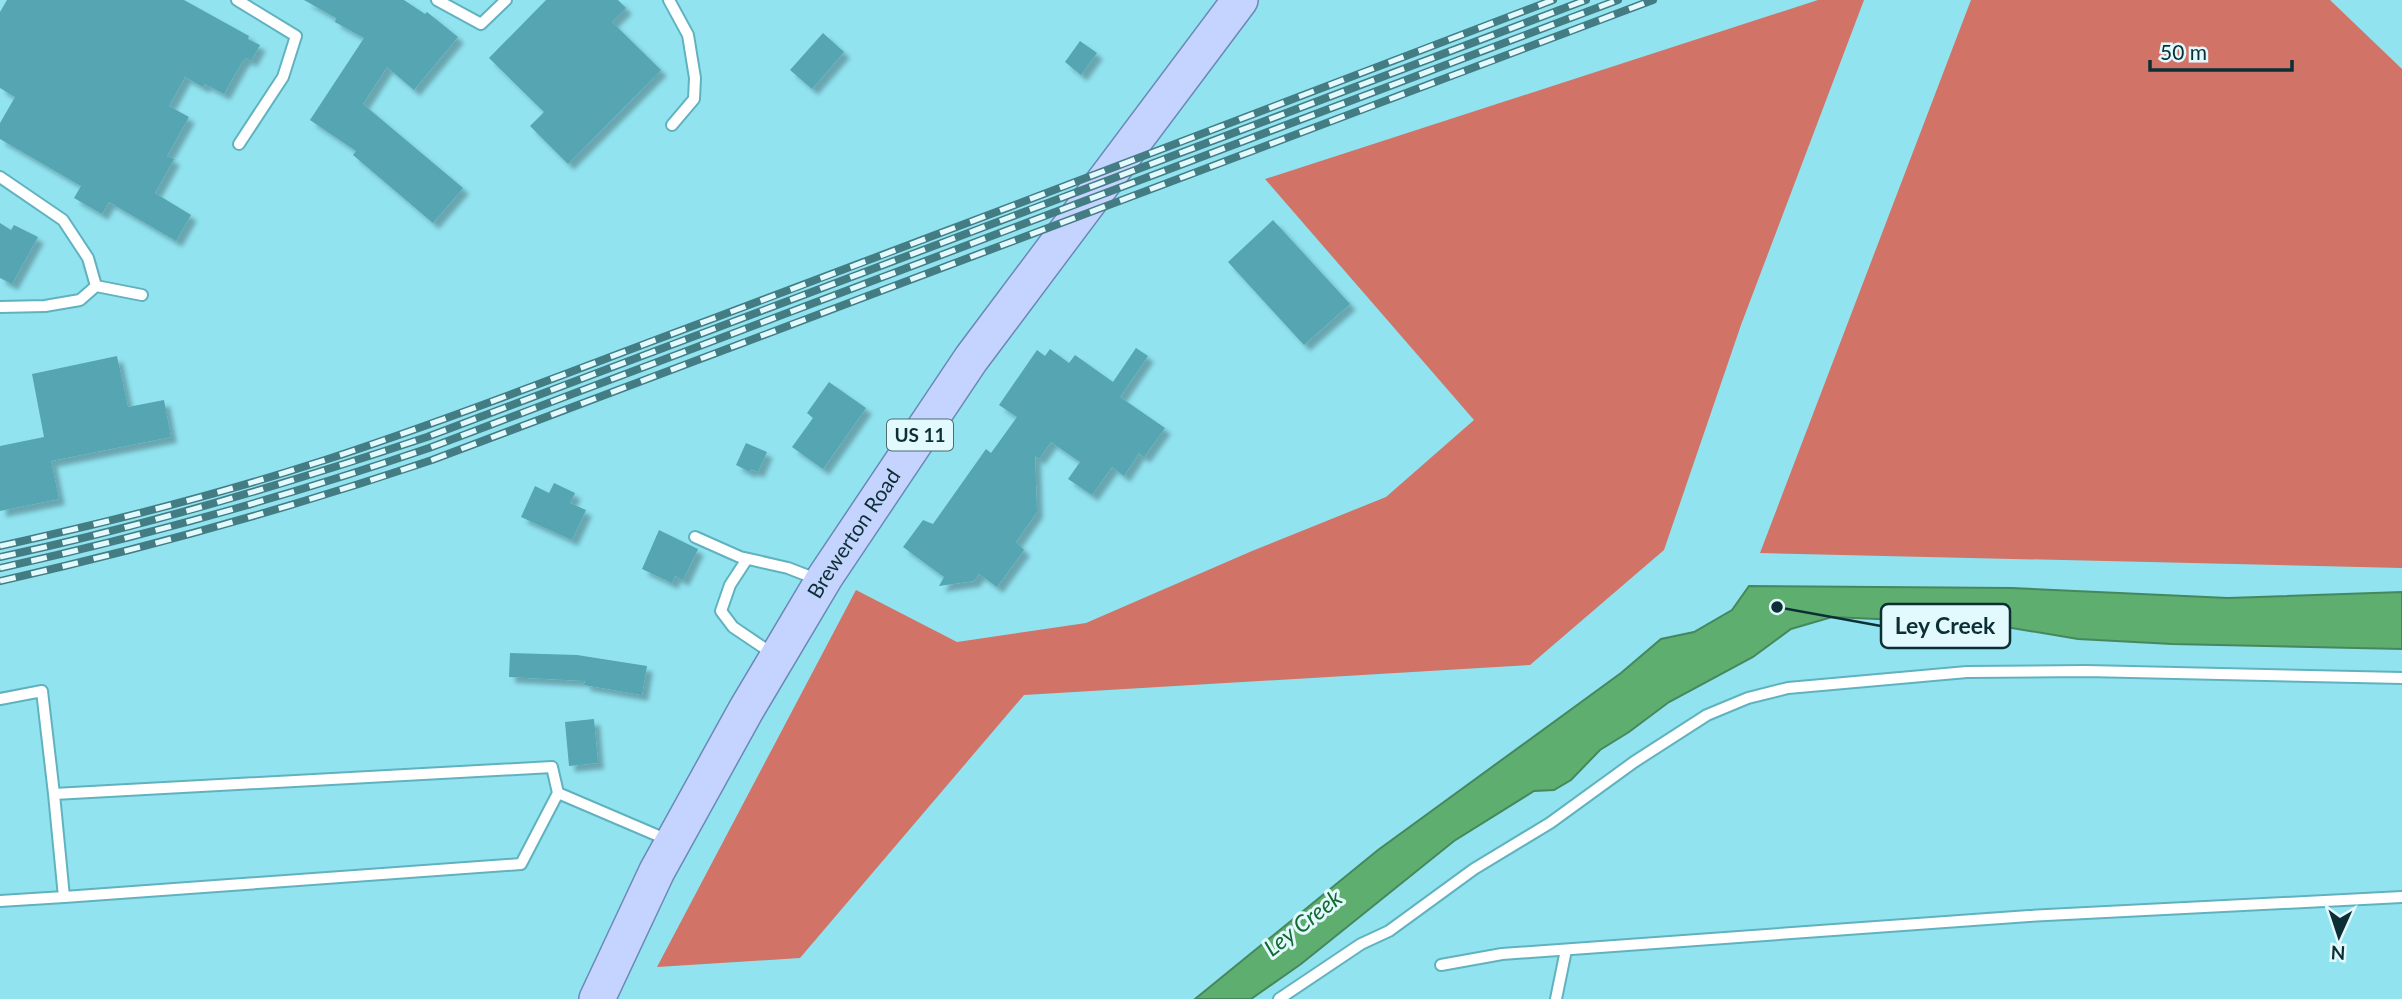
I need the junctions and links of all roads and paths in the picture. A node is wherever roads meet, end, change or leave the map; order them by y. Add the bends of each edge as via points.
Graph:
1 (237, 0) edge
2 (437, 0) edge
3 (506, 0) edge
4 (669, 0) edge
5 (1240, 0) edge
6 (445, 3) edge
7 (672, 125) dead end
8 (239, 144) dead end
9 (0, 177) edge
10 (96, 286) junction
11 (142, 295) dead end
12 (0, 307) edge
13 (695, 537) dead end
14 (747, 559) junction
15 (822, 582) junction
16 (777, 657) junction
17 (2402, 678) edge
18 (0, 699) edge
19 (558, 793) junction
20 (54, 794) junction
21 (673, 843) junction
22 (64, 897) junction
23 (2402, 897) edge
24 (0, 901) edge
25 (1566, 950) junction
26 (1440, 965) dead end
27 (597, 999) edge
28 (1279, 999) edge
29 (1556, 999) edge

1 - 8 lane via 296,36 283,77
2 - 6 lane
3 - 6 lane via 481,24
4 - 7 lane via 688,35 695,78 694,99
5 - 15 main road, Brewerton Road / US 11 via 971,359
9 - 10 lane via 63,220 88,258
10 - 11 lane
10 - 12 lane via 80,300
13 - 14 lane
14 - 15 lane
14 - 16 lane via 730,584 721,611 733,627
15 - 16 main road, Brewerton Road / US 11
16 - 21 main road, Brewerton Road / US 11
17 - 28 lane via 1967,672 1788,688 1748,698 1707,715 1550,823 1474,869 1389,931 1361,944
18 - 20 lane via 42,691
19 - 20 lane via 552,766
19 - 21 lane
19 - 22 lane via 521,864
20 - 22 lane
21 - 27 main road, Brewerton Road / US 11
22 - 24 lane
23 - 25 lane via 2029,916
25 - 26 lane via 1502,954
25 - 29 lane

